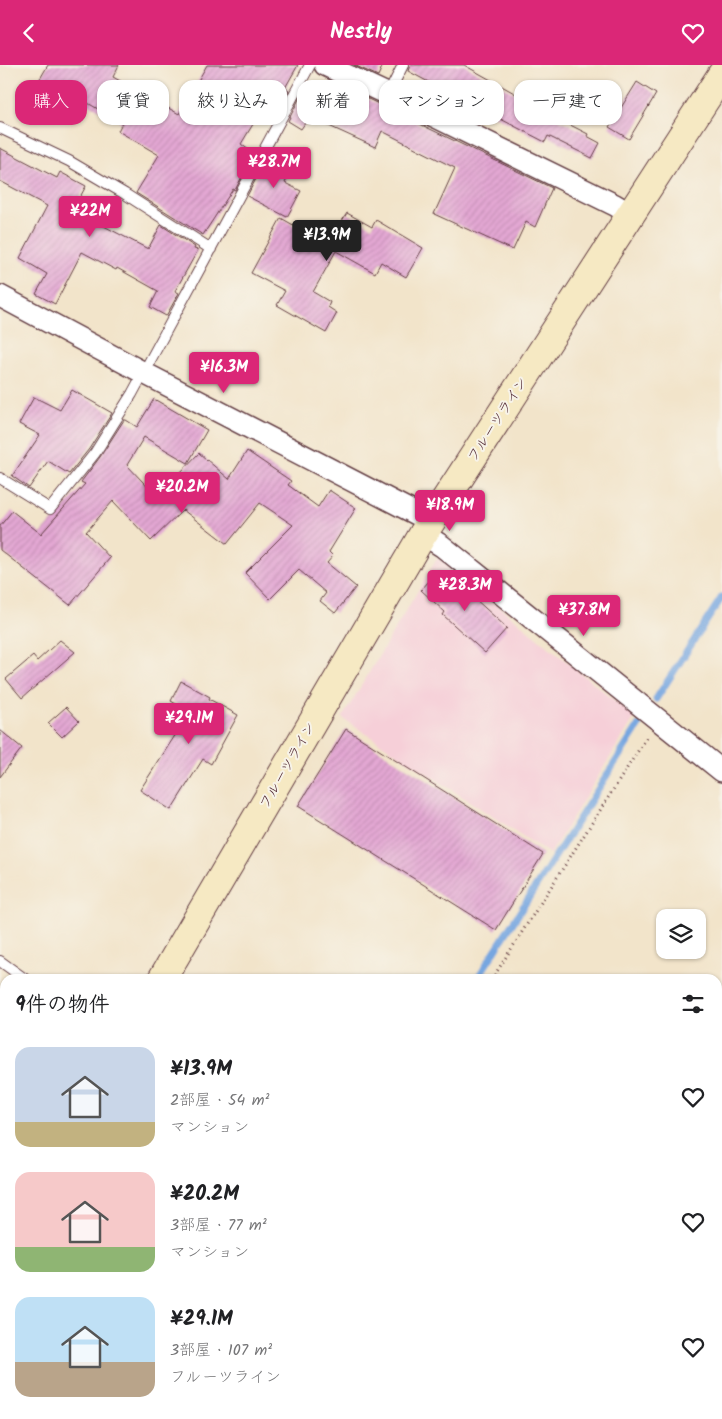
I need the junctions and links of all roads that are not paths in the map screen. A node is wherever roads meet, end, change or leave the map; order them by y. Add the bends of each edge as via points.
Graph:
1 (310, 65) edge
2 (325, 65) edge
3 (403, 65) edge
4 (722, 74) edge
5 (396, 80) edge
6 (379, 91) edge
7 (450, 125) edge
8 (0, 128) edge
9 (630, 214) junction
10 (211, 249) junction
11 (0, 296) edge
12 (144, 373) junction
13 (0, 478) edge
14 (427, 528) junction
15 (722, 771) edge
16 (0, 961) edge
17 (17, 974) edge
18 (165, 974) edge

1 - 10 lane
2 - 6 street
3 - 5 lane
4 - 9 street, フルーツライン
7 - 9 street
8 - 10 lane via 69,161
9 - 14 street, フルーツライン
10 - 12 lane
11 - 12 street
12 - 13 lane via 95,453 50,509
12 - 14 street
14 - 15 street via 442,545
14 - 18 street, フルーツライン
16 - 17 lane

